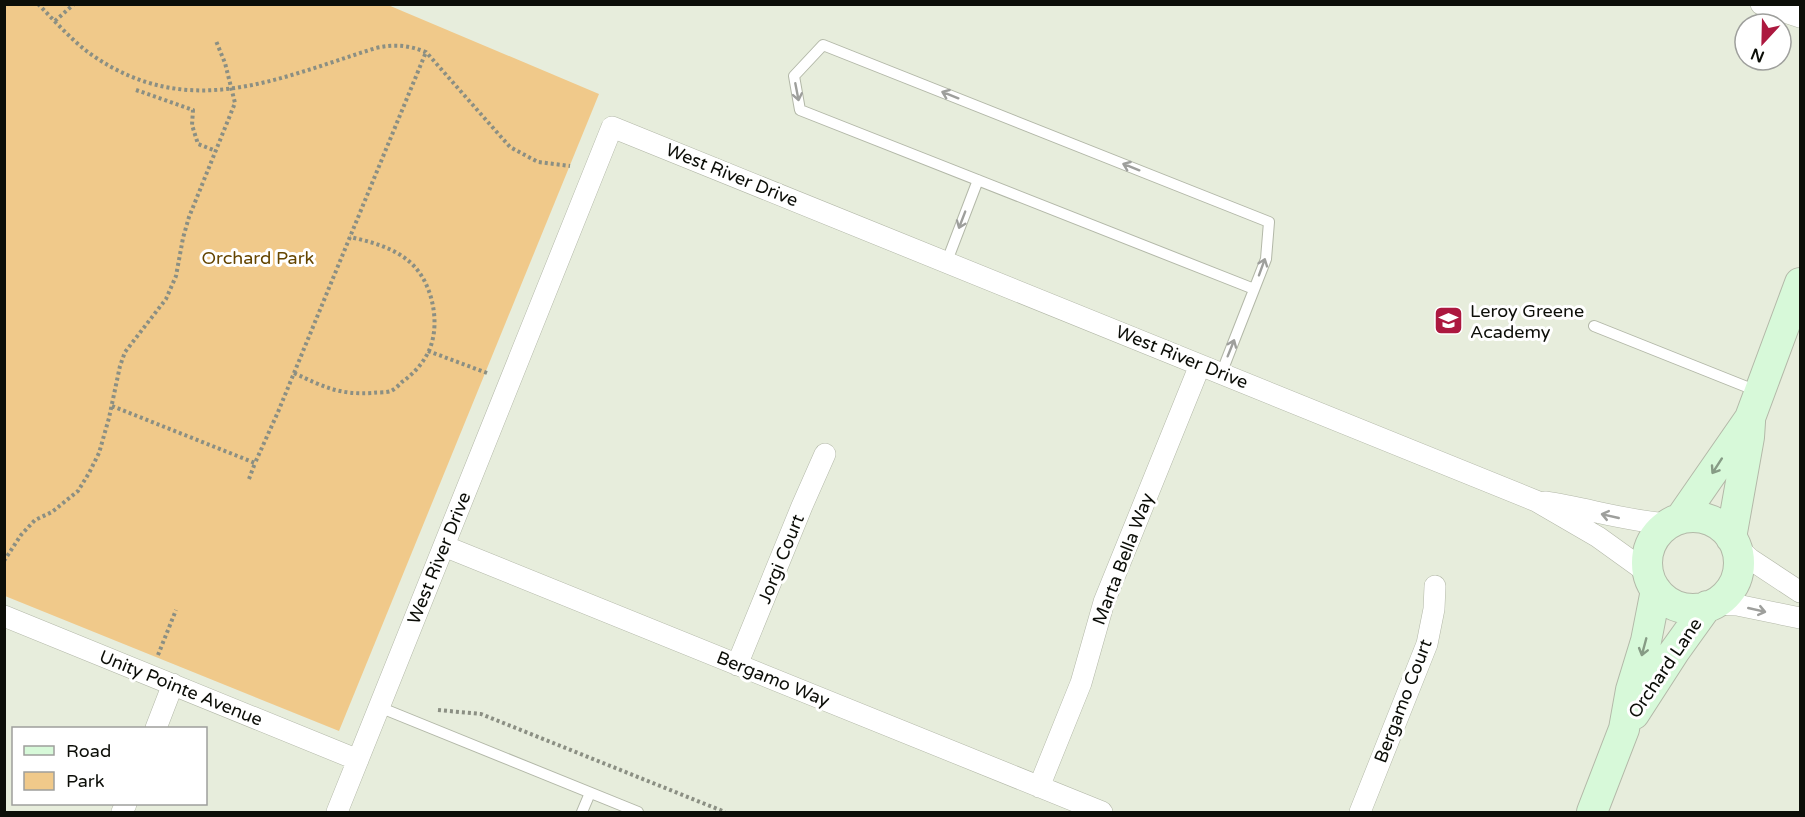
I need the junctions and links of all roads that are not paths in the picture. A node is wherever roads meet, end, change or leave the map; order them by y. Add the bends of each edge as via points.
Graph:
1 (1761, 4) edge
2 (1800, 17) edge
3 (978, 180) junction
4 (947, 261) junction
5 (1800, 283) edge
6 (1254, 290) junction
7 (1594, 326) dead end
8 (1200, 365) junction
9 (1221, 374) junction
10 (1755, 405) junction
11 (825, 454) dead end
12 (1536, 501) junction
13 (1674, 521) junction
14 (1733, 542) junction
15 (444, 546) junction
16 (1652, 581) junction
17 (1435, 586) dead end
18 (1800, 592) edge
19 (1710, 605) junction
20 (4, 616) edge
21 (1800, 618) edge
22 (738, 664) junction
23 (173, 684) junction
24 (379, 707) junction
25 (157, 727) edge
26 (1624, 729) junction
27 (358, 760) junction
28 (1039, 787) junction
29 (590, 793) junction
30 (337, 813) edge
31 (582, 813) edge
32 (638, 813) edge
33 (1102, 813) edge
34 (1360, 813) edge
35 (1592, 813) edge

1 - 2 street
3 -> 4 lane
3 - 6 lane
6 -> 3 lane via 1266,259 1269,222 823,45 794,76 800,110
4 - 8 street, West River Drive
4 - 15 street, West River Drive via 612,127
5 - 10 street
9 -> 6 lane
7 - 10 lane
8 - 9 street, West River Drive
8 - 28 street, Marta Bella Way via 1104,602 1081,683
9 - 12 street, West River Drive
10 -> 13 street
10 - 14 street
11 - 22 street, Jorgi Court
13 -> 12 street, West River Drive via 1639,522
12 - 16 street, West River Drive via 1598,537
13 - 14 street via 1694,516 1709,520 1722,527
13 - 16 street via 1657,533 1650,545 1647,559
14 - 18 street via 1750,559
14 - 19 street via 1739,559 1738,573 1725,596
15 - 22 street, Bergamo Way
15 - 24 street, West River Drive
16 - 19 street via 1666,600 1679,606 1692,609
16 -> 26 street, Orchard Lane via 1646,641
17 - 34 street, Bergamo Court via 1427,644
19 -> 21 street via 1737,605
19 - 26 street, Orchard Lane via 1674,651
20 - 23 street, Unity Pointe Avenue
22 - 28 street, Bergamo Way
23 - 25 street
23 - 27 street, Unity Pointe Avenue
24 - 27 street, West River Drive
24 - 29 lane
26 - 35 street, Orchard Lane
27 - 30 street, West River Drive
28 - 33 street, Bergamo Way
29 - 31 lane
29 - 32 lane

